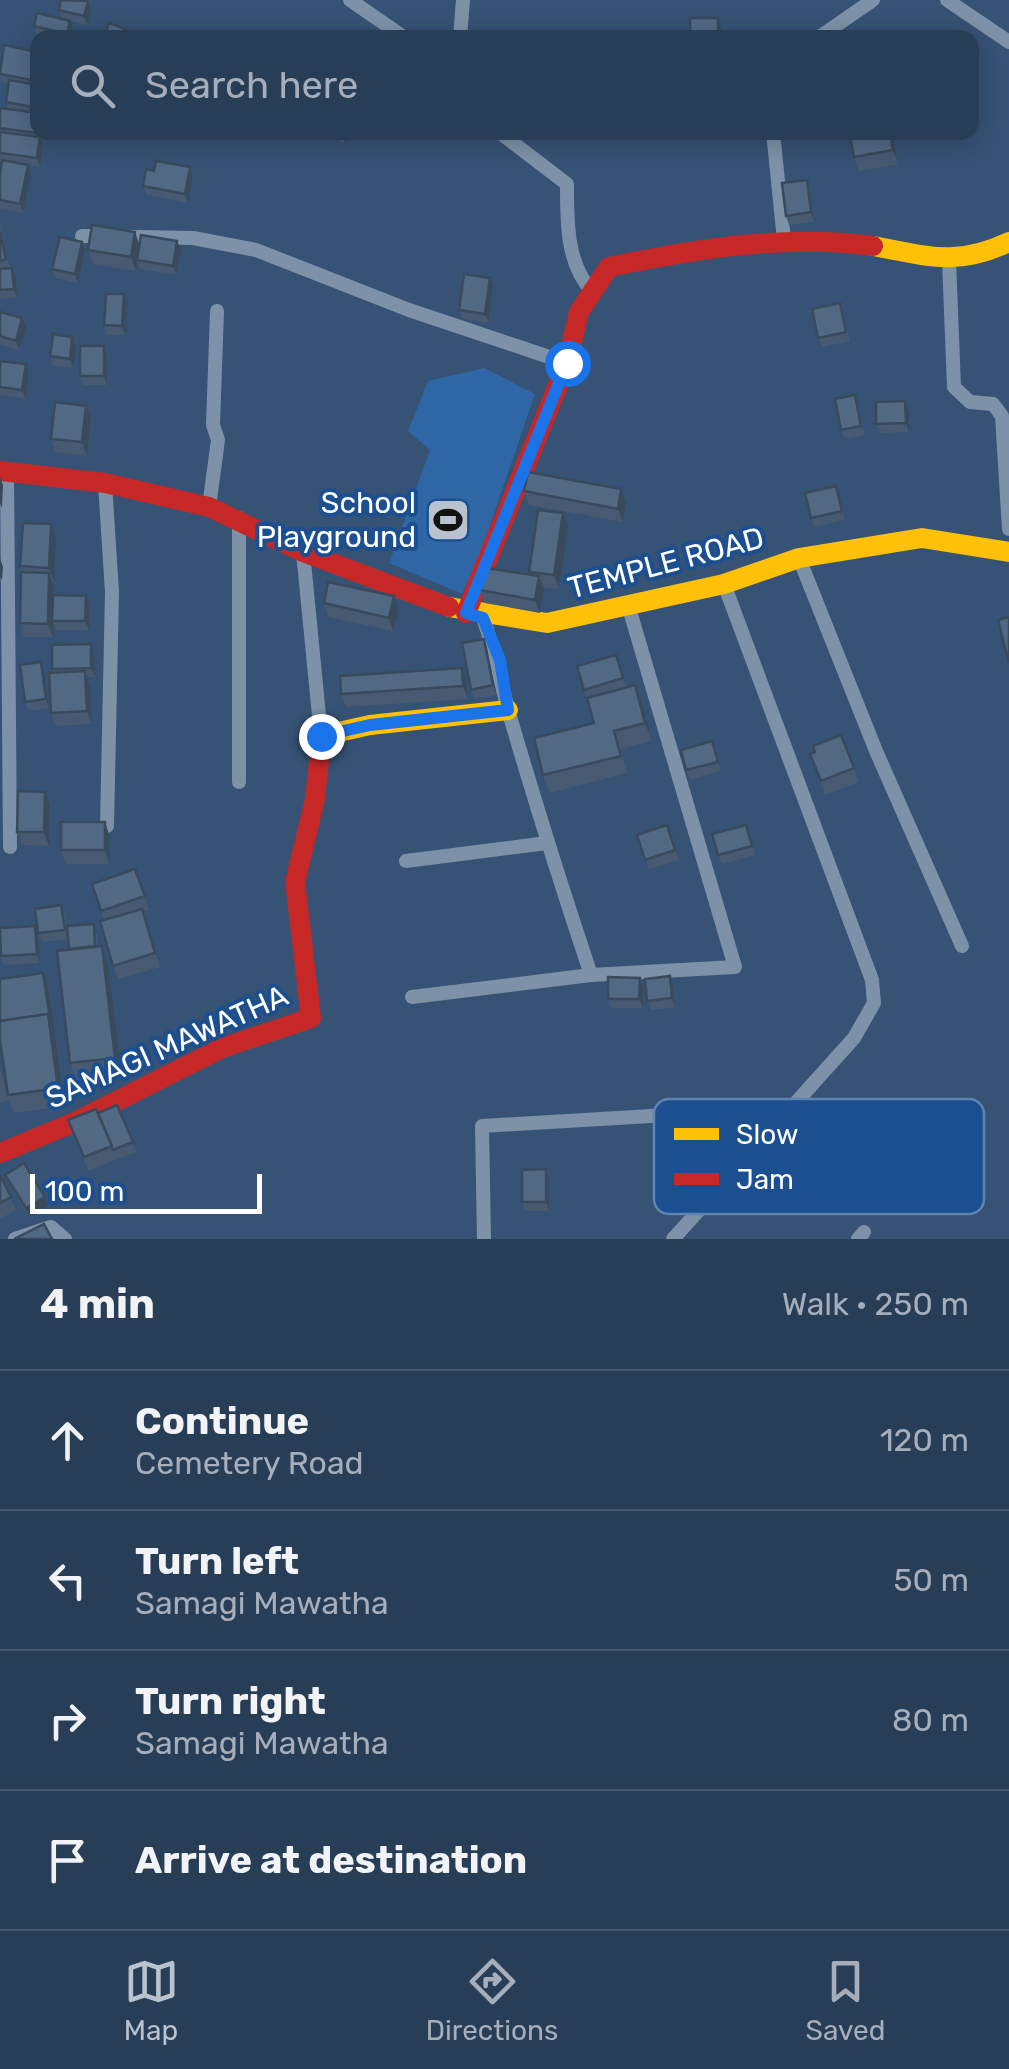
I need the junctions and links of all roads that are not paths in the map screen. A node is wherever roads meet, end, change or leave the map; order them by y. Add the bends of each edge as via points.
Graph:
1 (350, 0) edge
2 (463, 0) edge
3 (873, 0) edge
4 (947, 0) edge
5 (394, 30) edge
6 (461, 30) edge
7 (830, 30) edge
8 (1009, 42) edge
9 (509, 140) edge
10 (775, 140) edge
11 (82, 236) dead end
12 (784, 240) junction
13 (1009, 242) edge
14 (948, 260) junction
15 (593, 292) junction
16 (217, 311) dead end
17 (567, 363) junction
18 (4, 471) edge
19 (105, 482) junction
20 (209, 507) junction
21 (239, 518) junction
22 (1009, 529) edge
23 (303, 552) junction
24 (1009, 552) edge
25 (799, 558) junction
26 (724, 584) junction
27 (628, 608) junction
28 (474, 615) junction
29 (508, 710) junction
30 (321, 736) junction
31 (238, 782) dead end
32 (108, 826) edge
33 (547, 843) junction
34 (10, 848) dead end
35 (406, 861) dead end
36 (962, 946) dead end
37 (591, 975) junction
38 (412, 997) dead end
39 (802, 1099) edge
40 (654, 1116) edge
41 (0, 1153) edge
42 (696, 1214) edge
43 (15, 1239) edge
44 (64, 1239) edge
45 (484, 1239) edge
46 (673, 1239) edge

1 - 5 street
2 - 6 street
3 - 7 street
4 - 8 street
9 - 15 street via 566,184 578,278
10 - 12 street
11 - 17 street via 194,238 256,250
12 - 14 street via 868,245
12 - 15 street via 609,267
13 - 14 street via 975,258
14 - 22 street via 954,387 970,402 993,404 1002,416
15 - 17 street via 579,312
16 - 20 street via 218,440
17 - 28 street
18 - 19 street, TEMPLE ROAD
18 - 34 street
19 - 20 street, TEMPLE ROAD
19 - 32 street via 112,592
20 - 21 street, TEMPLE ROAD
21 - 23 street, TEMPLE ROAD
21 - 31 street
23 - 28 street, TEMPLE ROAD
23 - 30 street
24 - 25 street, TEMPLE ROAD via 922,538
25 - 26 street, TEMPLE ROAD
25 - 36 street
26 - 27 street, TEMPLE ROAD
26 - 39 street via 872,980 874,1004 854,1038
27 - 28 street, TEMPLE ROAD via 547,623
27 - 37 street via 734,967
28 - 29 street via 500,660
29 - 30 street
29 - 33 street
30 - 41 street, SAMAGI MAWATHA via 296,882 311,1018 222,1048
33 - 35 street
33 - 37 street
37 - 38 street
40 - 45 street via 482,1126
42 - 46 street
43 - 44 street via 51,1227

